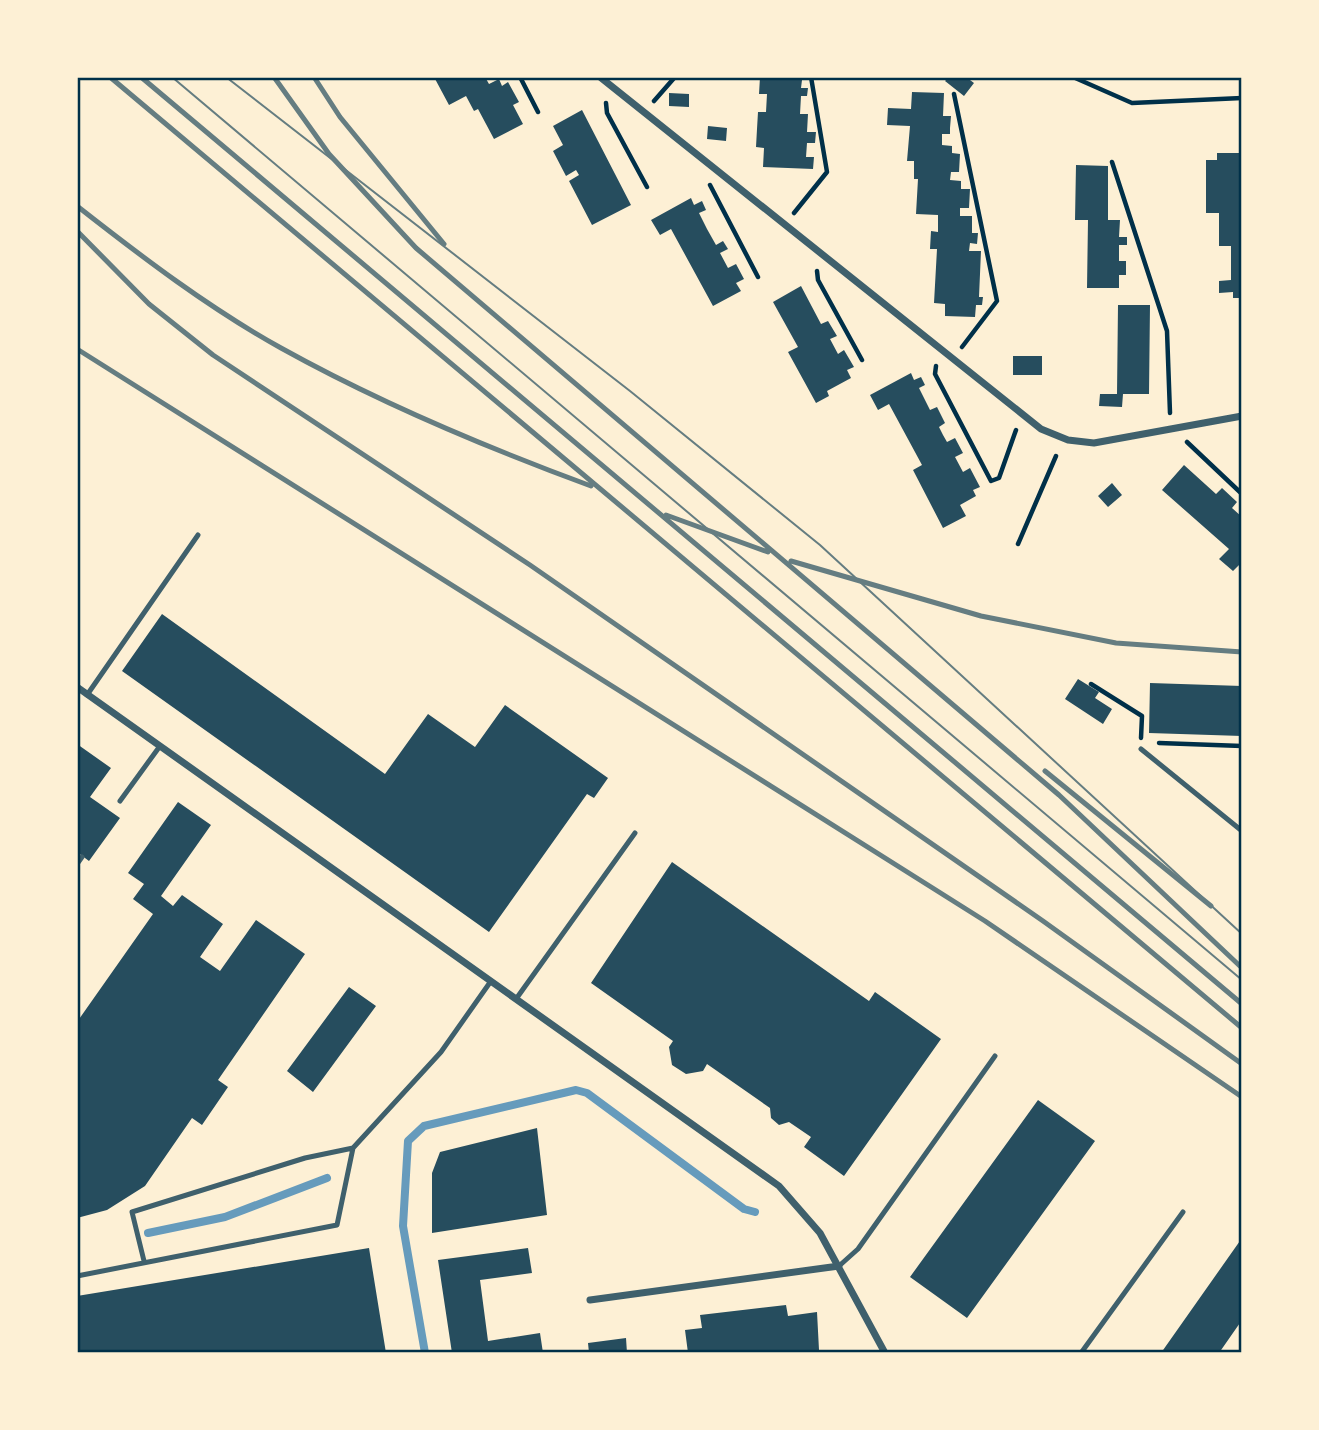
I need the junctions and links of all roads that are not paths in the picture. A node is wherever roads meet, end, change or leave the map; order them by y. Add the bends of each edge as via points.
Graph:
1 (600, 77) edge
2 (1242, 416) edge
3 (198, 535) dead end
4 (77, 687) edge
5 (87, 695) junction
6 (160, 746) junction
7 (1141, 746) road end
8 (120, 801) dead end
9 (1242, 831) edge
10 (635, 832) dead end
11 (82, 858) dead end
12 (77, 864) edge
13 (491, 981) junction
14 (516, 999) junction
15 (995, 1056) dead end
16 (353, 1148) junction
17 (1183, 1212) dead end
18 (144, 1261) junction
19 (839, 1266) junction
20 (77, 1276) edge
21 (590, 1300) dead end
22 (885, 1353) edge
23 (1081, 1353) edge

1 - 2 street via 1041,429 1068,440 1094,443
3 - 5 lane
4 - 5 street
5 - 6 street
6 - 8 lane
6 - 13 street
7 - 9 lane
10 - 14 lane
11 - 12 lane
13 - 14 street
13 - 16 lane via 441,1052
14 - 19 street via 779,1186 801,1209
15 - 19 lane via 858,1249
16 - 18 lane via 337,1225
16 - 18 lane via 305,1158 132,1212
17 - 23 lane
18 - 20 lane
19 - 21 street
19 - 22 street

